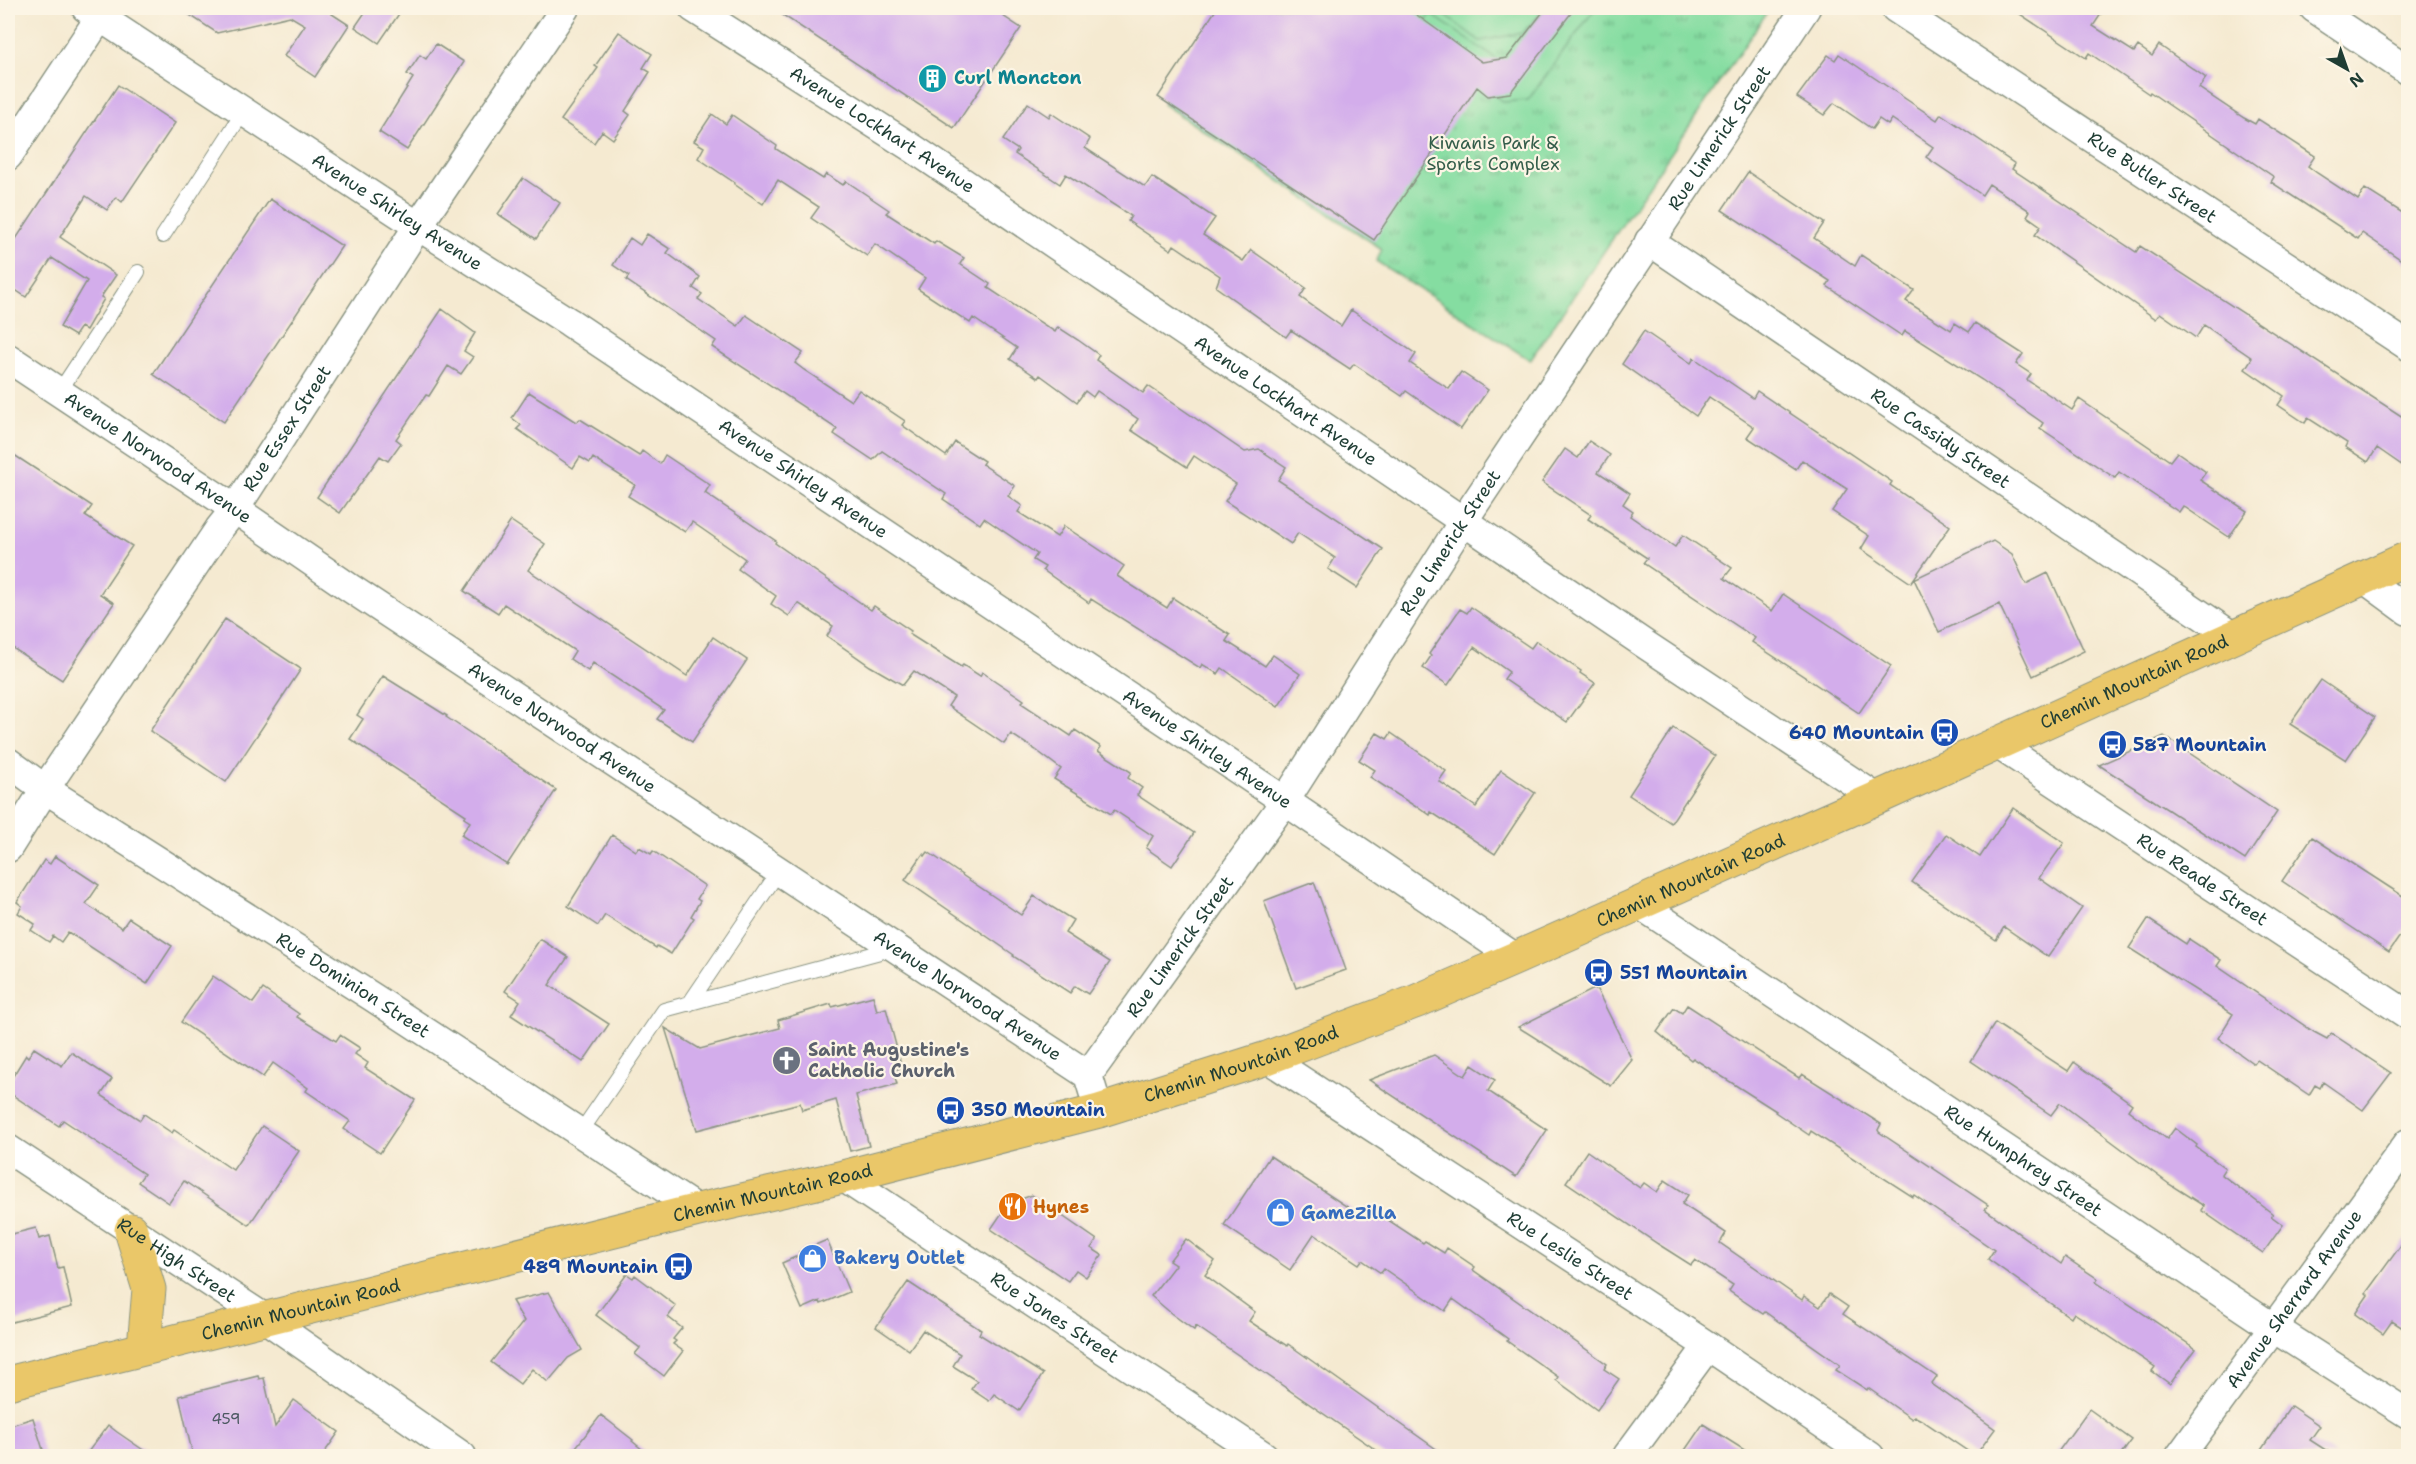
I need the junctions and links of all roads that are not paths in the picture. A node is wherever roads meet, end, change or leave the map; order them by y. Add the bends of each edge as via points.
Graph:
1 (565, 8) edge
2 (693, 8) edge
3 (1806, 8) edge
4 (1895, 8) edge
5 (2314, 8) edge
6 (98, 11) edge
7 (2409, 71) edge
8 (244, 111) junction
9 (8, 156) edge
10 (418, 226) junction
11 (163, 236) dead end
12 (1649, 241) junction
13 (138, 272) dead end
14 (2409, 346) edge
15 (8, 358) edge
16 (59, 392) junction
17 (235, 509) junction
18 (1464, 520) junction
19 (2409, 558) edge
20 (2363, 579) junction
21 (2409, 611) edge
22 (2234, 638) junction
23 (1996, 744) junction
24 (8, 762) edge
25 (45, 789) junction
26 (1877, 798) junction
27 (1285, 801) junction
28 (8, 848) edge
29 (779, 871) junction
30 (1639, 904) junction
31 (896, 948) junction
32 (1516, 958) junction
33 (689, 1004) junction
34 (2409, 1015) edge
35 (1267, 1058) junction
36 (1088, 1074) junction
37 (1099, 1111) junction
38 (580, 1133) junction
39 (2409, 1143) edge
40 (8, 1149) edge
41 (843, 1177) junction
42 (698, 1210) junction
43 (131, 1230) junction
44 (263, 1317) junction
45 (2275, 1329) junction
46 (1708, 1346) junction
47 (144, 1347) junction
48 (8, 1383) edge
49 (2409, 1414) edge
50 (462, 1456) edge
51 (1264, 1456) edge
52 (1627, 1456) edge
53 (1870, 1456) edge
54 (2180, 1456) edge

1 - 10 street, Rue Essex Street
2 - 18 street, Avenue Lockhart Avenue via 914,148
3 - 12 street, Rue Limerick Street
4 - 14 street, Rue Butler Street
5 - 7 street
6 - 8 street, Avenue Shirley Avenue
6 - 9 street
8 - 10 street, Avenue Shirley Avenue
8 - 11 lane
10 - 17 street, Rue Essex Street
10 - 27 street, Avenue Shirley Avenue via 569,322
12 - 18 street, Rue Limerick Street
12 - 22 street, Rue Cassidy Street
13 - 16 lane
15 - 16 street, Avenue Norwood Avenue
16 - 17 street, Avenue Norwood Avenue
17 - 25 street, Rue Essex Street
17 - 29 street, Avenue Norwood Avenue
18 - 26 street, Avenue Lockhart Avenue
18 - 27 street, Rue Limerick Street
19 - 20 main road, Chemin Mountain Road
20 - 21 street
20 - 22 main road, Chemin Mountain Road
22 - 23 main road, Chemin Mountain Road
23 - 26 main road, Chemin Mountain Road
23 - 34 street, Rue Reade Street
24 - 25 street, Rue Dominion Street
25 - 28 street, Rue Essex Street
25 - 38 street, Rue Dominion Street
26 - 30 main road, Chemin Mountain Road
27 - 32 street, Avenue Shirley Avenue
27 - 36 street, Rue Limerick Street
29 - 31 street, Avenue Norwood Avenue
29 - 33 lane
30 - 32 main road, Chemin Mountain Road
30 - 45 street, Rue Humphrey Street
31 - 33 lane
31 - 36 street, Avenue Norwood Avenue
32 - 35 main road, Chemin Mountain Road via 1417,1001
33 - 38 lane via 664,1010
35 - 37 main road, Chemin Mountain Road
35 - 46 street, Rue Leslie Street
36 - 37 street
37 - 41 main road, Chemin Mountain Road
38 - 42 street, Rue Dominion Street
39 - 45 street, Avenue Sherrard Avenue
40 - 43 street, Rue High Street
41 - 42 main road, Chemin Mountain Road
41 - 51 street, Rue Jones Street
42 - 44 main road, Chemin Mountain Road
43 - 44 street, Rue High Street
43 - 47 main road via 149,1289
44 - 47 main road, Chemin Mountain Road
44 - 50 street, Rue High Street
45 - 49 street, Rue Humphrey Street
45 - 54 street, Avenue Sherrard Avenue
46 - 52 street
46 - 53 street, Rue Leslie Street
47 - 48 main road, Chemin Mountain Road

